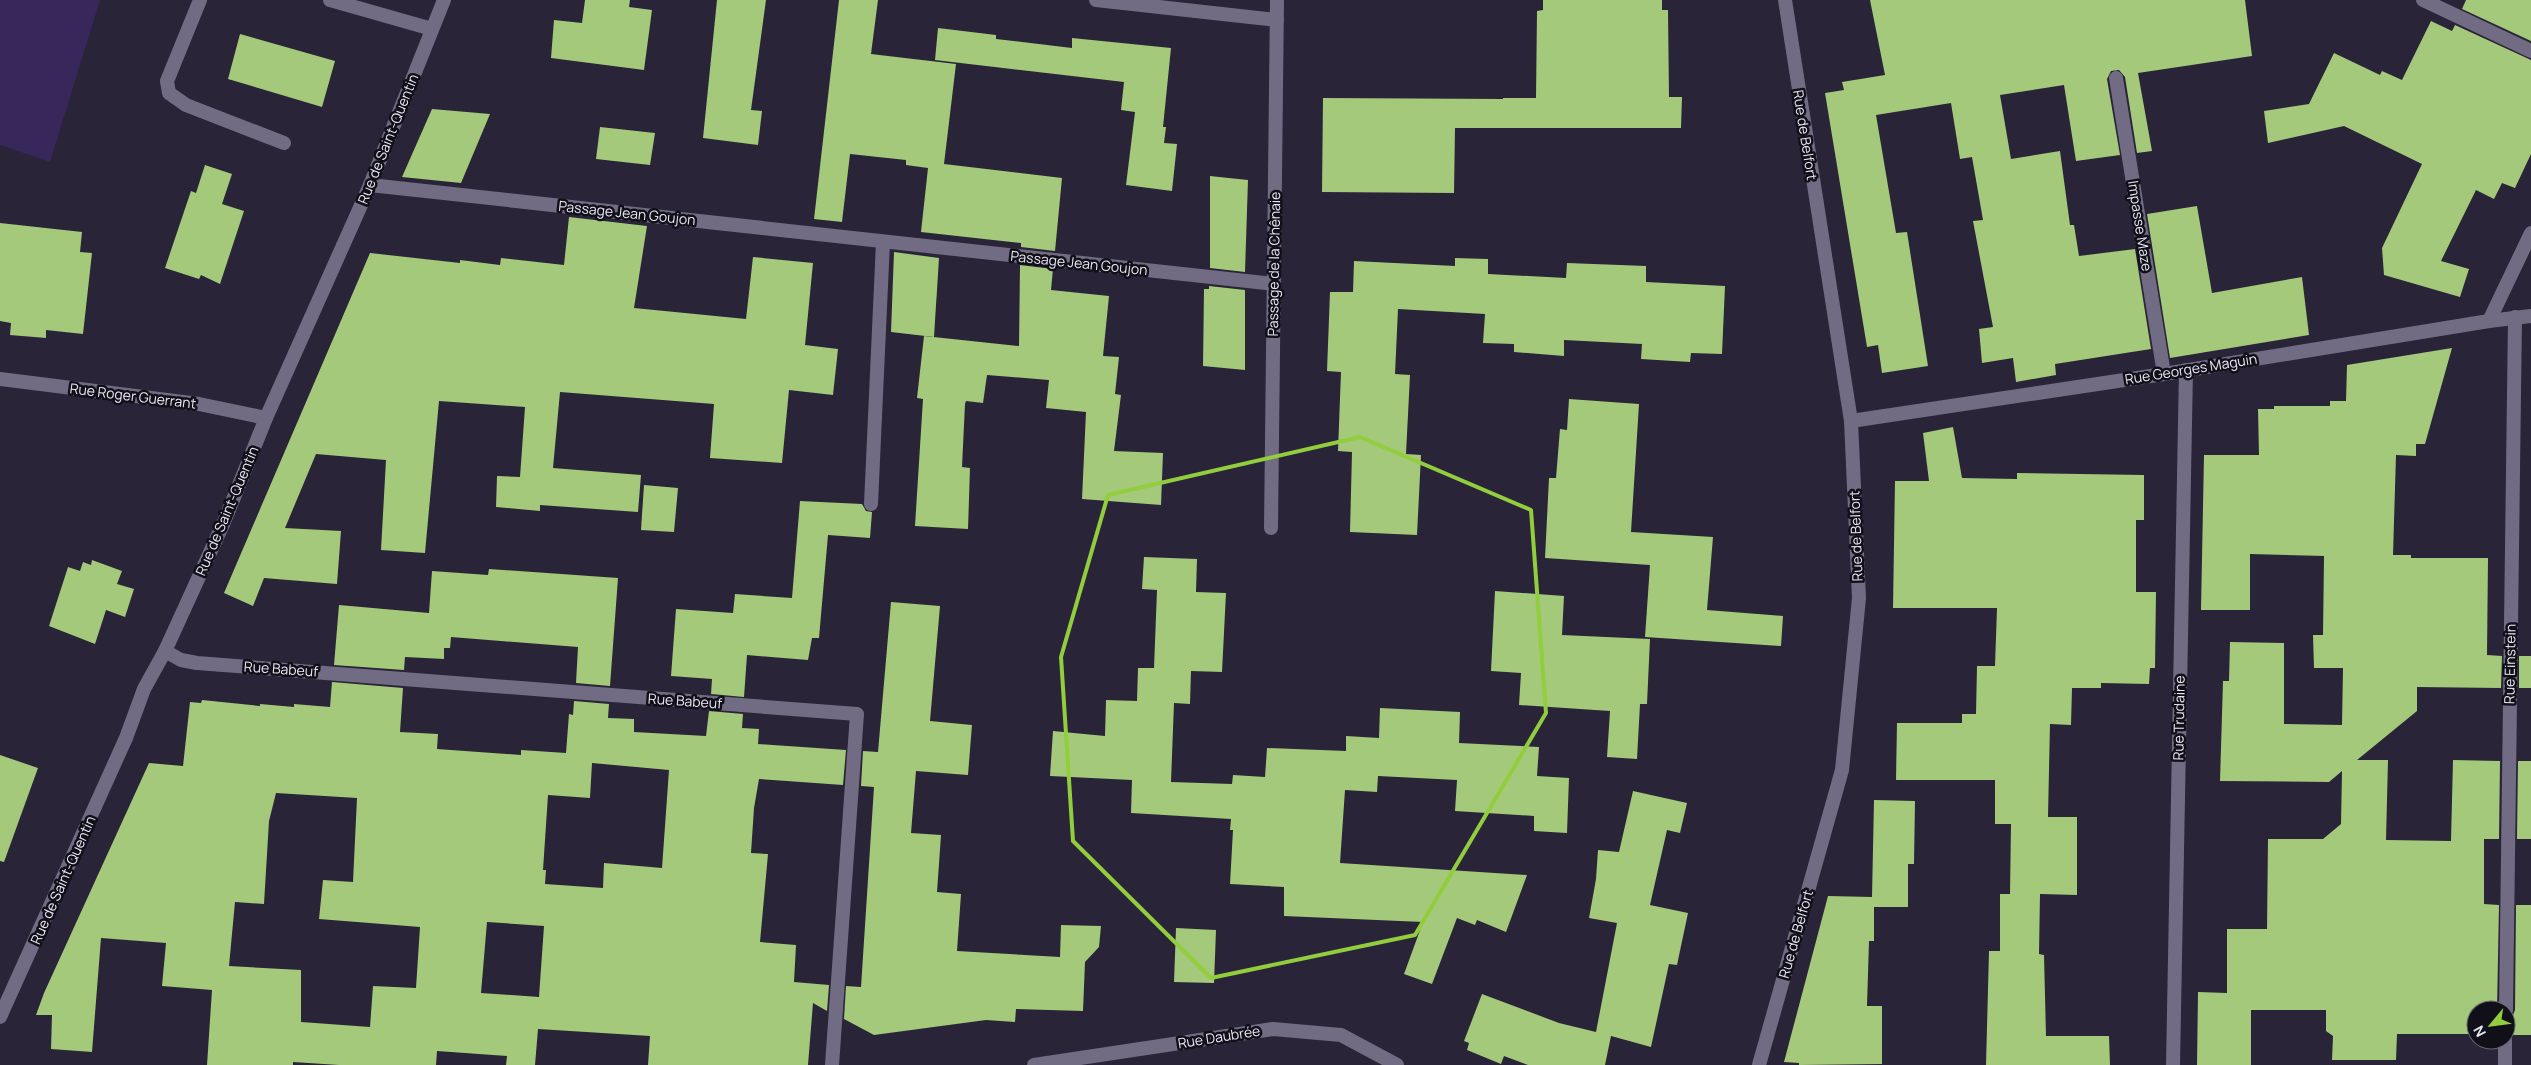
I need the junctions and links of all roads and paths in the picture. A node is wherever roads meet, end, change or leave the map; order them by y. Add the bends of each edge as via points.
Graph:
1 (200, 0) edge
2 (330, 0) edge
3 (444, 0) edge
4 (1096, 0) edge
5 (1277, 0) edge
6 (1785, 0) edge
7 (2423, 0) edge
8 (1277, 20) junction
9 (432, 30) junction
10 (2531, 51) edge
11 (2116, 78) dead end
12 (284, 143) dead end
13 (370, 185) junction
14 (2531, 232) edge
15 (883, 242) junction
16 (1274, 284) junction
17 (2531, 316) edge
18 (2515, 317) junction
19 (2489, 321) junction
20 (2186, 370) junction
21 (2164, 374) junction
22 (0, 379) edge
23 (266, 418) junction
24 (1851, 421) junction
25 (871, 504) dead end
26 (1271, 528) dead end
27 (164, 651) junction
28 (2506, 1000) edge
29 (0, 1017) edge
30 (2505, 1050) edge
31 (832, 1065) edge
32 (1034, 1065) edge
33 (1397, 1065) edge
34 (1759, 1065) edge
35 (2172, 1065) edge
36 (2505, 1065) edge

1 - 12 street via 167,82 170,93 186,105
2 - 9 street
3 - 9 street, Rue de Saint-Quentin
4 - 8 street
5 - 8 street, Passage de la Chênaie
6 - 24 street, Rue de Belfort
7 - 10 street
8 - 16 street, Passage de la Chênaie
9 - 13 street, Rue de Saint-Quentin
11 - 21 street, Impasse Maze
13 - 15 street, Passage Jean Goujon
13 - 23 street, Rue de Saint-Quentin
14 - 19 street
15 - 16 street, Passage Jean Goujon
15 - 25 street
16 - 26 street, Passage de la Chênaie
17 - 18 street, Rue Georges Maguin
18 - 19 street, Rue Georges Maguin
18 - 28 street, Rue Einstein
19 - 20 street, Rue Georges Maguin
20 - 21 street, Rue Georges Maguin
20 - 35 street, Rue Trudaine
21 - 24 street, Rue Georges Maguin
22 - 23 street, Rue Roger Guerrant via 199,404
23 - 27 street, Rue de Saint-Quentin via 224,522
24 - 34 street, Rue de Belfort via 1859,598 1842,770
27 - 29 street, Rue de Saint-Quentin
27 - 31 street, Rue Babeuf via 181,660 197,663 857,714
30 - 36 street
32 - 33 street, Rue Daubrée via 1273,1029 1341,1034

